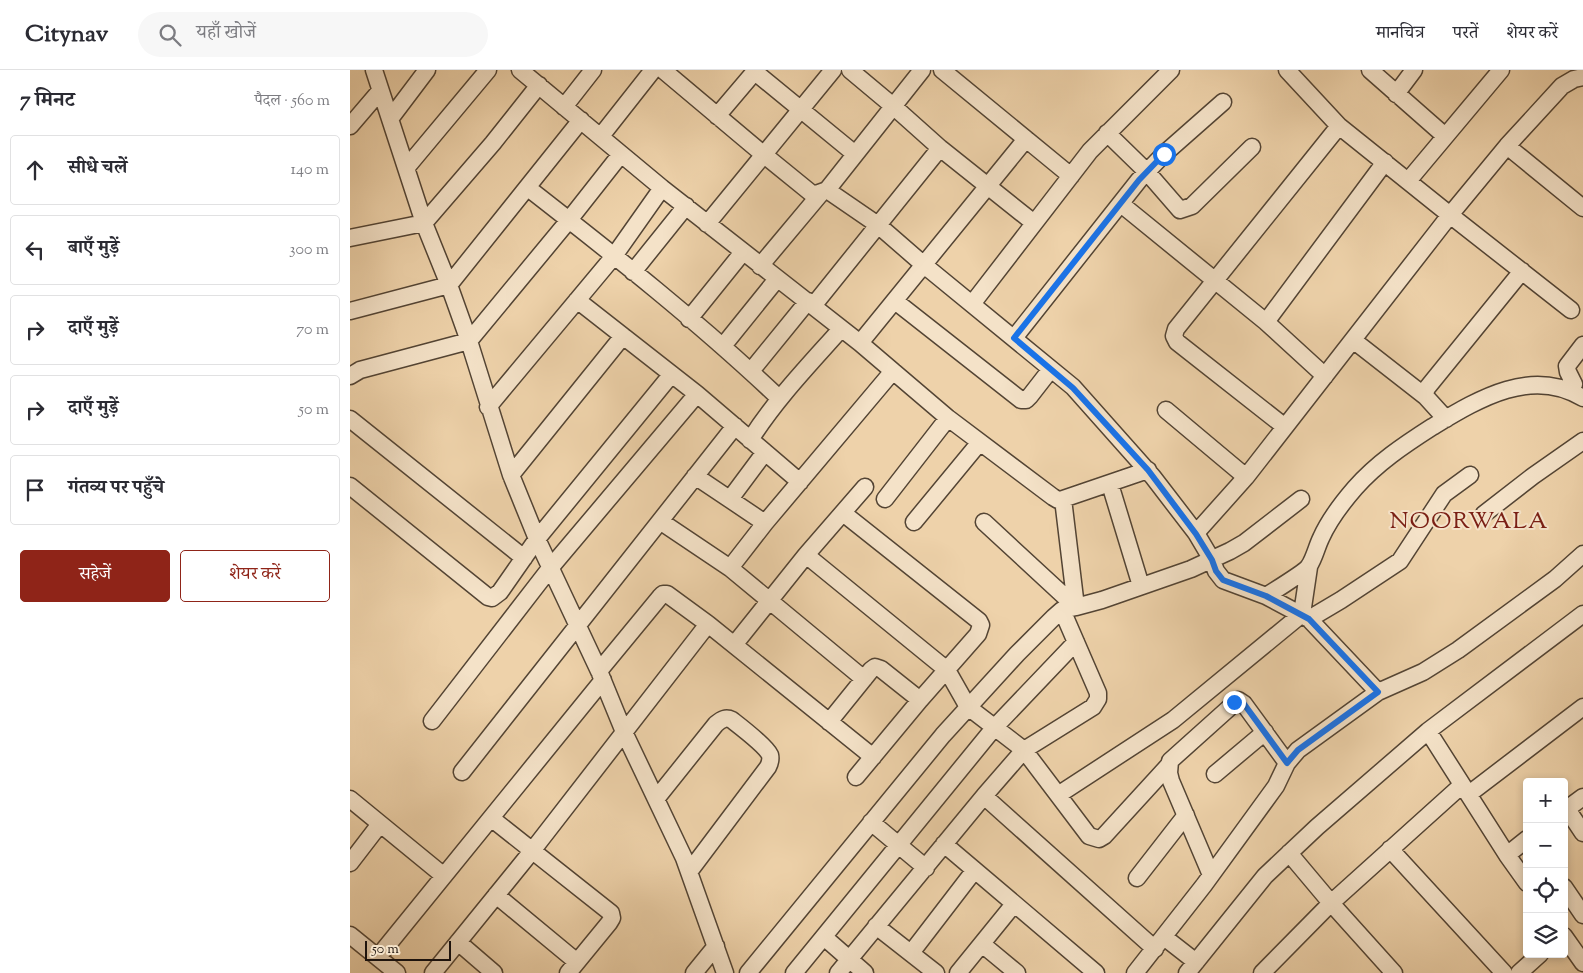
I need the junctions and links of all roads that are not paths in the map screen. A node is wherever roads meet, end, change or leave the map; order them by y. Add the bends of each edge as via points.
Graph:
1 (374, 70) edge
2 (428, 70) edge
3 (488, 70) edge
4 (520, 70) edge
5 (593, 70) edge
6 (653, 70) edge
7 (664, 70) edge
8 (833, 70) edge
9 (850, 70) edge
10 (922, 70) edge
11 (942, 70) edge
12 (1287, 70) edge
13 (1370, 70) edge
14 (1414, 70) edge
15 (1501, 70) edge
16 (756, 71) edge
17 (1168, 71) edge
18 (682, 76) edge
19 (538, 79) edge
20 (1580, 81) edge
21 (380, 92) junction
22 (1396, 94) junction
23 (1223, 102) dead end
24 (893, 106) junction
25 (564, 107) junction
26 (800, 108) junction
27 (718, 116) junction
28 (390, 119) junction
29 (581, 120) junction
30 (350, 126) edge
31 (1339, 126) junction
32 (1107, 133) junction
33 (601, 136) junction
34 (1445, 136) junction
35 (1026, 139) junction
36 (1507, 146) junction
37 (1252, 147) dead end
38 (940, 148) junction
39 (621, 154) junction
40 (762, 154) junction
41 (855, 154) junction
42 (1385, 162) junction
43 (407, 167) junction
44 (1147, 172) junction
45 (1071, 176) junction
46 (1408, 182) junction
47 (988, 187) junction
48 (528, 188) junction
49 (662, 188) junction
50 (825, 191) junction
51 (1121, 204) junction
52 (686, 206) junction
53 (1583, 208) edge
54 (1450, 215) junction
55 (569, 220) junction
56 (424, 223) junction
57 (1034, 223) junction
58 (707, 224) junction
59 (878, 225) junction
60 (350, 238) edge
61 (743, 252) junction
62 (614, 256) junction
63 (924, 265) junction
64 (760, 266) junction
65 (1522, 271) junction
66 (633, 272) junction
67 (777, 278) junction
68 (1215, 280) junction
69 (449, 285) junction
70 (577, 300) junction
71 (894, 301) junction
72 (810, 303) junction
73 (972, 304) junction
74 (1571, 310) dead end
75 (350, 311) edge
76 (689, 319) junction
77 (1266, 322) junction
78 (841, 330) junction
79 (623, 336) junction
80 (1014, 338) junction
81 (1354, 340) junction
82 (468, 341) junction
83 (860, 343) junction
84 (1583, 344) edge
85 (723, 346) junction
86 (1051, 369) junction
87 (751, 371) junction
88 (893, 371) junction
89 (671, 375) junction
90 (350, 376) edge
91 (1325, 376) junction
92 (1577, 388) edge
93 (697, 394) junction
94 (1426, 397) junction
95 (780, 398) junction
96 (488, 407) junction
97 (1166, 410) dead end
98 (948, 418) junction
99 (350, 419) edge
100 (1446, 419) junction
101 (735, 426) junction
102 (1285, 426) junction
103 (750, 440) junction
104 (1583, 441) edge
105 (980, 442) junction
106 (765, 452) junction
107 (1148, 470) junction
108 (511, 475) junction
109 (1470, 475) dead end
110 (695, 476) junction
111 (1246, 477) junction
112 (800, 482) junction
113 (1110, 484) junction
114 (350, 486) edge
115 (865, 487) dead end
116 (730, 499) junction
117 (885, 499) dead end
118 (1301, 499) dead end
119 (1063, 500) junction
120 (843, 513) junction
121 (1484, 514) dead end
122 (660, 522) junction
123 (914, 522) dead end
124 (984, 522) dead end
125 (765, 523) junction
126 (1196, 534) junction
127 (537, 540) junction
128 (1583, 554) edge
129 (806, 555) junction
130 (524, 558) junction
131 (1212, 560) junction
132 (1309, 566) junction
133 (551, 567) junction
134 (730, 568) junction
135 (1141, 586) junction
136 (1266, 596) junction
137 (770, 602) junction
138 (1069, 608) junction
139 (1583, 614) edge
140 (1305, 617) junction
141 (708, 624) junction
142 (579, 625) junction
143 (1076, 642) junction
144 (734, 645) junction
145 (947, 670) junction
146 (601, 675) junction
147 (864, 678) junction
148 (1378, 692) junction
149 (920, 700) junction
150 (1583, 706) edge
151 (968, 707) junction
152 (432, 721) dead end
153 (829, 722) junction
154 (994, 728) junction
155 (1428, 731) junction
156 (624, 732) junction
157 (1265, 732) junction
158 (1024, 750) junction
159 (873, 758) junction
160 (1287, 763) junction
161 (1168, 766) junction
162 (462, 772) dead end
163 (1215, 774) dead end
164 (856, 777) dead end
165 (1466, 790) junction
166 (1058, 795) junction
167 (984, 796) junction
168 (1583, 797) edge
169 (656, 799) junction
170 (351, 801) edge
171 (1568, 808) edge
172 (1568, 814) edge
173 (1186, 815) junction
174 (491, 818) junction
175 (871, 822) junction
176 (380, 824) junction
177 (1583, 833) edge
178 (1523, 842) edge
179 (944, 844) junction
180 (900, 845) junction
181 (1390, 850) junction
182 (532, 851) junction
183 (1289, 854) junction
184 (1506, 854) junction
185 (350, 863) edge
186 (926, 868) junction
187 (974, 871) junction
188 (689, 872) junction
189 (444, 876) junction
190 (1211, 876) junction
191 (1523, 877) edge
192 (1137, 878) dead end
193 (1568, 893) edge
194 (496, 895) junction
195 (1331, 903) junction
196 (1014, 904) junction
197 (1583, 916) edge
198 (876, 926) junction
199 (350, 935) edge
200 (824, 937) junction
201 (458, 942) junction
202 (1568, 942) edge
203 (1159, 943) junction
204 (982, 944) junction
205 (716, 946) junction
206 (911, 953) junction
207 (378, 957) junction
208 (1536, 958) edge
209 (850, 959) junction
210 (1583, 963) edge
211 (572, 968) edge
212 (1192, 968) edge
213 (1270, 970) edge
214 (397, 973) edge
215 (433, 973) edge
216 (494, 973) edge
217 (694, 973) edge
218 (725, 973) edge
219 (748, 973) edge
220 (794, 973) edge
221 (838, 973) edge
222 (865, 973) edge
223 (936, 973) edge
224 (958, 973) edge
225 (1018, 973) edge
226 (1096, 973) edge
227 (1136, 973) edge
228 (1394, 973) edge
229 (1504, 973) edge
230 (1519, 973) edge

1 - 21 street
2 - 28 street
3 - 43 street
4 - 19 street
5 - 25 street
6 - 33 street
7 - 18 street
8 - 26 street
9 - 24 street
10 - 24 street
11 - 35 street
12 - 31 street
13 - 22 street
14 - 22 street
15 - 34 street
16 - 26 street
16 - 27 street
17 - 32 street
18 - 27 street
19 - 25 street
19 - 56 street via 493,143
20 - 36 street via 1562,86
21 - 28 street
21 - 30 street
22 - 34 street
23 - 44 street
24 - 38 street
24 - 41 street
25 - 29 street
26 - 40 street
26 - 41 street
27 - 40 street
28 - 43 street
29 - 33 street
29 - 48 street
31 - 42 street
31 - 68 street
32 - 44 street
32 - 45 street
33 - 39 street
34 - 46 street
35 - 45 street
35 - 47 street
36 - 53 street
36 - 54 street
37 - 44 street via 1185,210 1174,205
38 - 47 street
38 - 59 street
39 - 49 street
39 - 55 street
40 - 50 street via 811,193
40 - 58 street
41 - 50 street
42 - 46 street
42 - 77 street
43 - 56 street
44 - 51 street
45 - 57 street
46 - 54 street
47 - 57 street
47 - 63 street
48 - 55 street
48 - 69 street
49 - 52 street
49 - 62 street
50 - 59 street
50 - 64 street
51 - 68 street
51 - 80 street
52 - 58 street
52 - 66 street
54 - 65 street
54 - 81 street
55 - 62 street
55 - 82 street
56 - 60 street
56 - 69 street
57 - 73 street
58 - 61 street
59 - 63 street
59 - 72 street
61 - 64 street
61 - 76 street
62 - 66 street
62 - 70 street
63 - 71 street
63 - 73 street
64 - 67 street
65 - 74 street
65 - 94 street via 1427,388
66 - 76 street
67 - 72 street
67 - 85 street
68 - 77 street
68 - 102 street via 1176,329 1174,336 1177,342
69 - 75 street
69 - 82 street
70 - 79 street
70 - 96 street
71 - 83 street
71 - 86 street via 1021,400 1030,396
72 - 78 street
72 - 87 street
73 - 80 street
76 - 85 street
77 - 91 street
78 - 83 street
78 - 95 street
79 - 89 street
79 - 108 street
80 - 86 street
81 - 91 street
81 - 94 street
82 - 90 street via 360,370
82 - 96 street
83 - 88 street
84 - 92 street via 1567,366
85 - 87 street
86 - 107 street via 1073,388
87 - 95 street
88 - 98 street
88 - 112 street
89 - 93 street
89 - 127 street
91 - 102 street
92 - 100 street via 1512,388 1492,394
93 - 101 street
93 - 133 street
94 - 100 street
95 - 103 street
96 - 108 street
97 - 111 street
98 - 105 street
98 - 117 street
99 - 130 street
100 - 132 street via 1388,457 1355,487 1325,528
101 - 103 street
101 - 110 street
102 - 111 street
103 - 106 street
104 - 121 street
105 - 119 street via 1053,497
105 - 123 street
106 - 112 street
106 - 116 street
107 - 113 street
107 - 126 street
108 - 127 street
109 - 140 street via 1444,494 1400,561 1349,595
110 - 116 street
110 - 122 street
111 - 126 street
112 - 125 street
113 - 119 street
113 - 135 street
114 - 130 street via 488,597 500,592
115 - 120 street
116 - 125 street
118 - 131 street via 1244,543
119 - 138 street
120 - 129 street
120 - 145 street via 979,621 978,634
122 - 134 street
122 - 142 street
124 - 138 street
125 - 134 street
126 - 131 street
127 - 130 street
127 - 133 street
128 - 148 street via 1555,579 1450,655
129 - 137 street
129 - 145 street
131 - 135 street
131 - 136 street via 1223,580
132 - 136 street
132 - 140 street
133 - 142 street
133 - 152 street
134 - 137 street
135 - 138 street
136 - 140 street
137 - 144 street
137 - 147 street
138 - 143 street
138 - 151 street via 1017,654
139 - 155 street
140 - 148 street
140 - 166 street via 1180,715
141 - 144 street
141 - 146 street via 671,595 663,594
141 - 156 street
142 - 146 street
142 - 162 street
143 - 154 street
143 - 158 street via 1098,699 1093,707
144 - 153 street
145 - 149 street
145 - 151 street
146 - 156 street
146 - 174 street
147 - 149 street via 878,667
147 - 153 street
148 - 160 street via 1298,750
149 - 159 street
150 - 165 street
151 - 154 street
151 - 175 street
153 - 159 street
154 - 158 street
154 - 180 street
155 - 165 street
155 - 183 street
156 - 169 street
156 - 182 street
157 - 160 street
157 - 161 street via 1238,700 1172,758
157 - 163 street
158 - 166 street
158 - 167 street
159 - 164 street
160 - 190 street via 1276,786
161 - 166 street via 1099,839 1090,836
161 - 173 street
165 - 181 street
165 - 184 street
167 - 179 street
167 - 203 street
168 - 171 street
169 - 188 street
169 - 188 street via 722,719 732,720 770,755 768,767
170 - 176 street
172 - 177 street
173 - 190 street
173 - 192 street
174 - 182 street
174 - 189 street
175 - 180 street
175 - 219 street
176 - 185 street
176 - 189 street
178 - 184 street
179 - 186 street
179 - 187 street
180 - 186 street
180 - 200 street
181 - 195 street
181 - 229 street
182 - 194 street
182 - 211 street via 611,913 609,923
183 - 195 street
183 - 212 street via 1260,882
184 - 191 street
186 - 198 street
187 - 196 street
187 - 206 street
188 - 205 street
189 - 207 street
190 - 203 street
193 - 197 street
194 - 201 street
194 - 211 street
195 - 213 street
195 - 228 street
196 - 204 street
196 - 226 street
198 - 206 street
198 - 209 street
199 - 207 street
200 - 209 street
200 - 220 street
201 - 215 street
201 - 216 street
202 - 210 street
203 - 212 street
203 - 227 street
204 - 224 street
204 - 225 street
205 - 217 street
205 - 218 street
206 - 223 street
207 - 214 street
208 - 230 street
209 - 221 street
209 - 222 street

